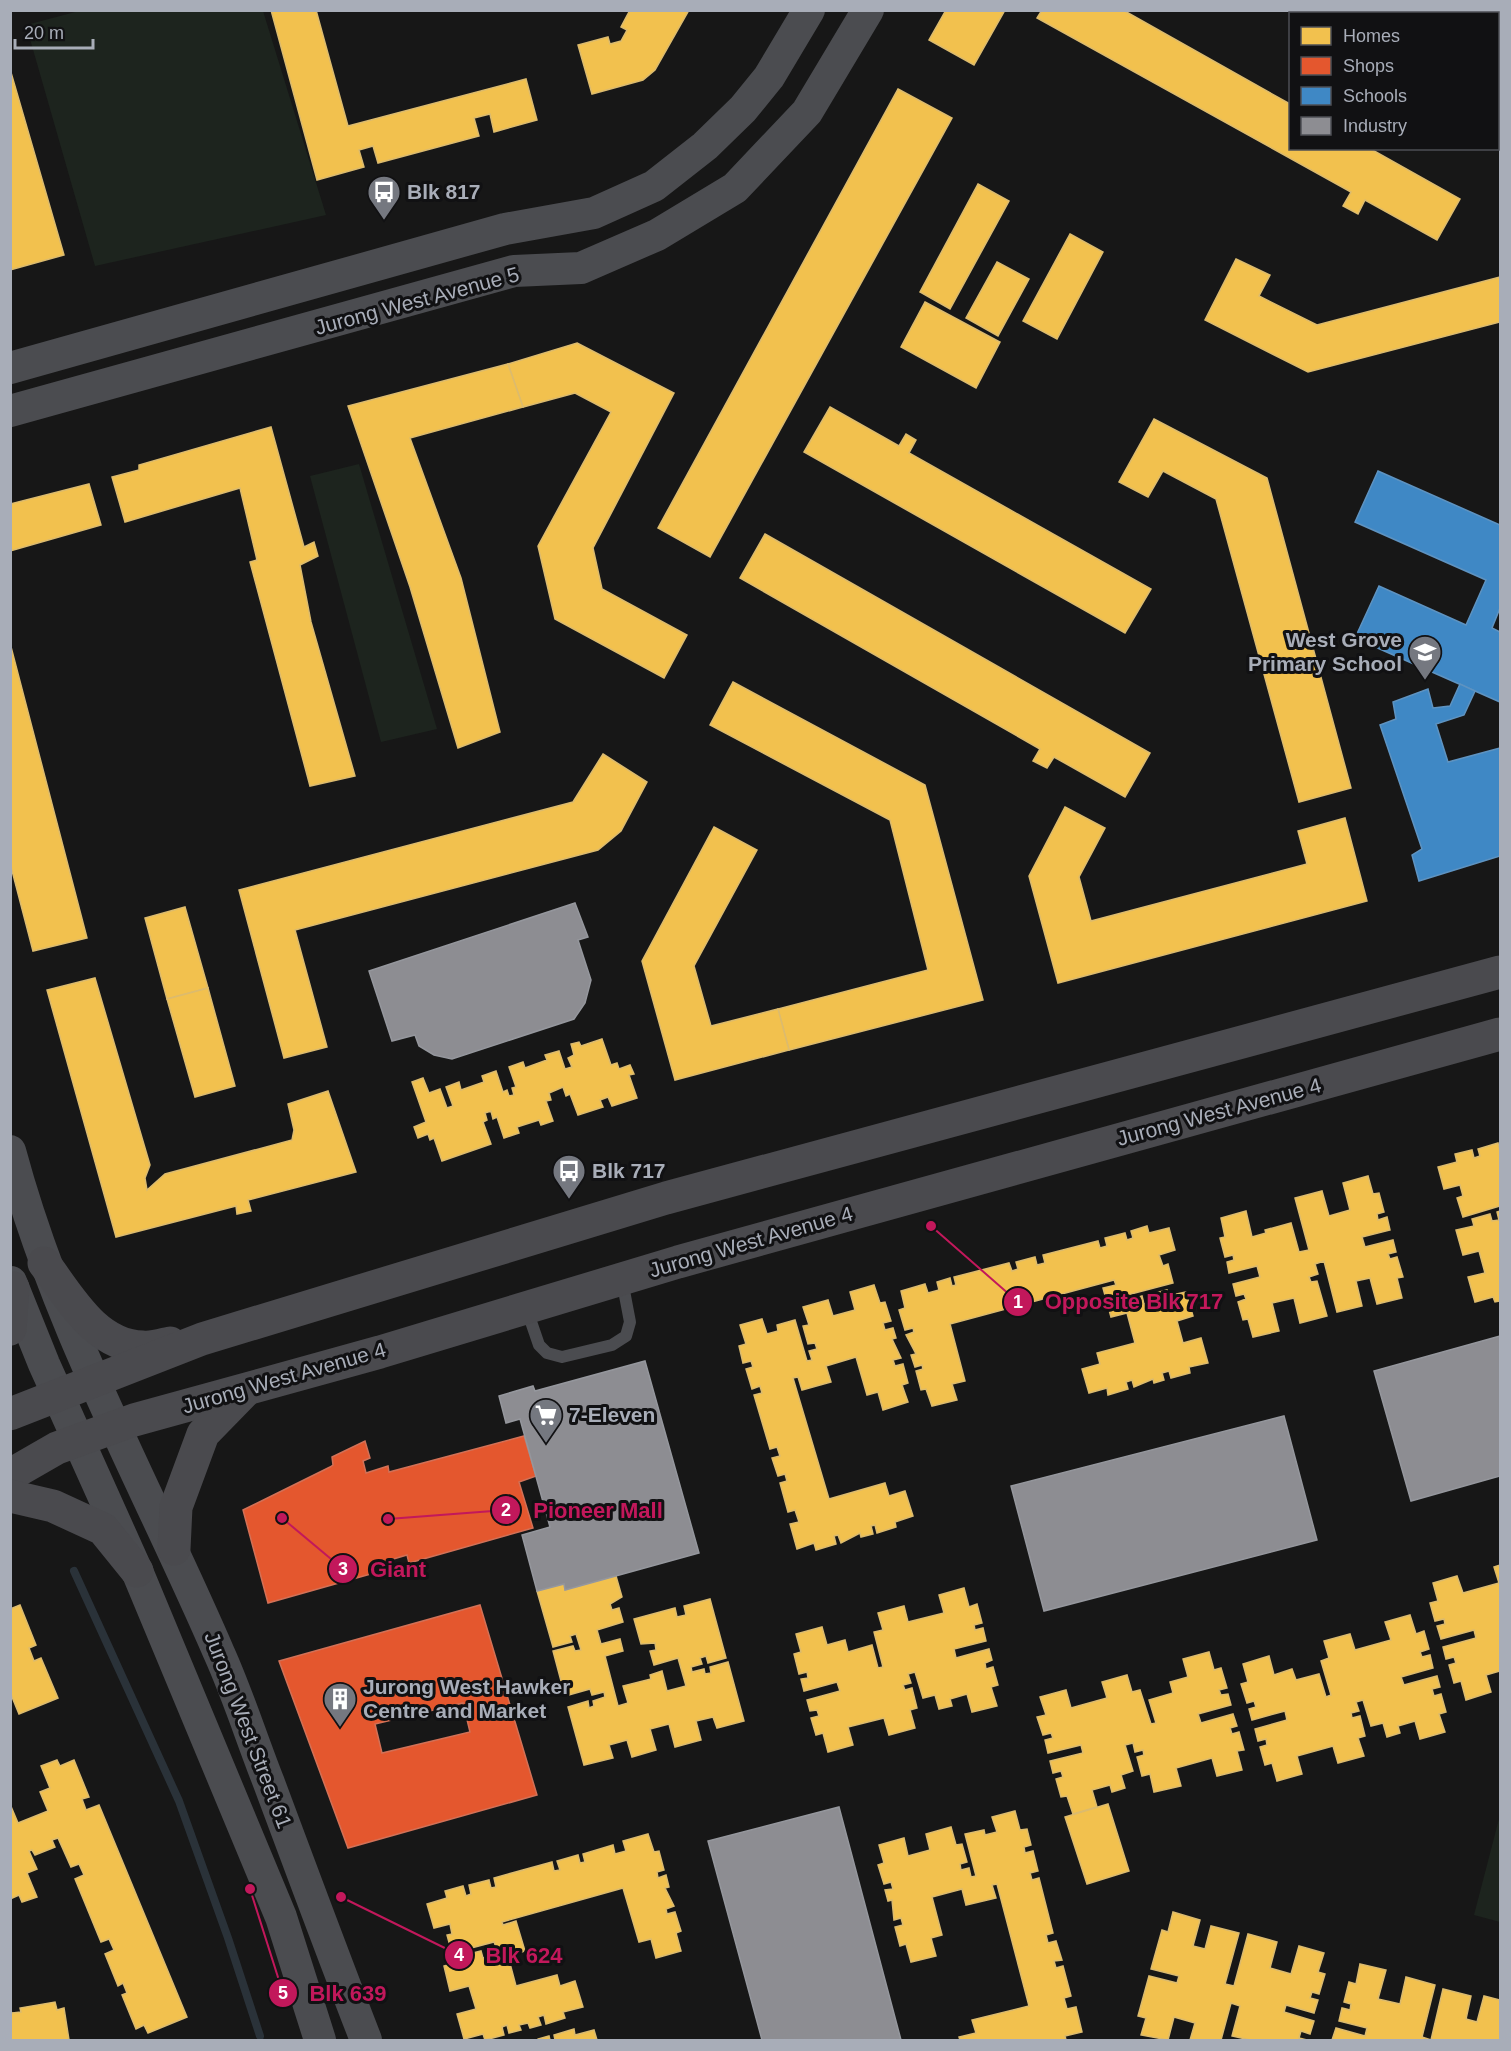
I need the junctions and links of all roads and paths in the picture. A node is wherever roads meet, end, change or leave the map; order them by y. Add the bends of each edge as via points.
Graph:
1 (809, 10) edge
2 (868, 10) edge
3 (10, 368) edge
4 (10, 411) edge
5 (1500, 972) edge
6 (1500, 1034) edge
7 (10, 1151) edge
8 (44, 1263) junction
9 (622, 1279) junction
10 (12, 1285) edge
11 (526, 1307) junction
12 (10, 1329) edge
13 (202, 1339) junction
14 (96, 1379) junction
15 (248, 1389) junction
16 (58, 1394) junction
17 (10, 1414) edge
18 (113, 1426) junction
19 (79, 1441) junction
20 (10, 1475) edge
21 (10, 1496) edge
22 (174, 1550) junction
23 (137, 1571) junction
24 (320, 2040) edge
25 (366, 2040) edge

1 - 3 street via 769,77 705,146 654,186 594,213 504,229
2 - 4 street, Jurong West Avenue 5 via 807,112 767,155 735,188 657,235 582,268 514,271
5 - 13 main road via 666,1198
6 - 9 main road, Jurong West Avenue 4
7 - 8 street, Jurong West Street 61
8 - 13 main road via 89,1323 111,1339 142,1348
8 - 14 street, Jurong West Street 61
9 - 11 main road, Jurong West Avenue 4
9 - 11 lane via 630,1322 626,1336 612,1345 562,1357 547,1353 539,1345
10 - 12 main road
10 - 16 street, Jurong West Street 61
11 - 15 main road, Jurong West Avenue 4
13 - 14 main road
14 - 16 main road
14 - 18 street, Jurong West Street 61
15 - 18 main road, Jurong West Avenue 4
15 - 22 main road via 202,1434 176,1507
16 - 17 main road
16 - 19 street, Jurong West Street 61
18 - 19 main road, Jurong West Avenue 4
18 - 22 street, Jurong West Street 61
19 - 20 main road, Jurong West Avenue 4 via 57,1448
19 - 23 street, Jurong West Street 61
21 - 23 main road via 53,1506 103,1529
22 - 25 street, Jurong West Street 61 via 221,1656
23 - 24 street, Jurong West Street 61 via 281,1917

